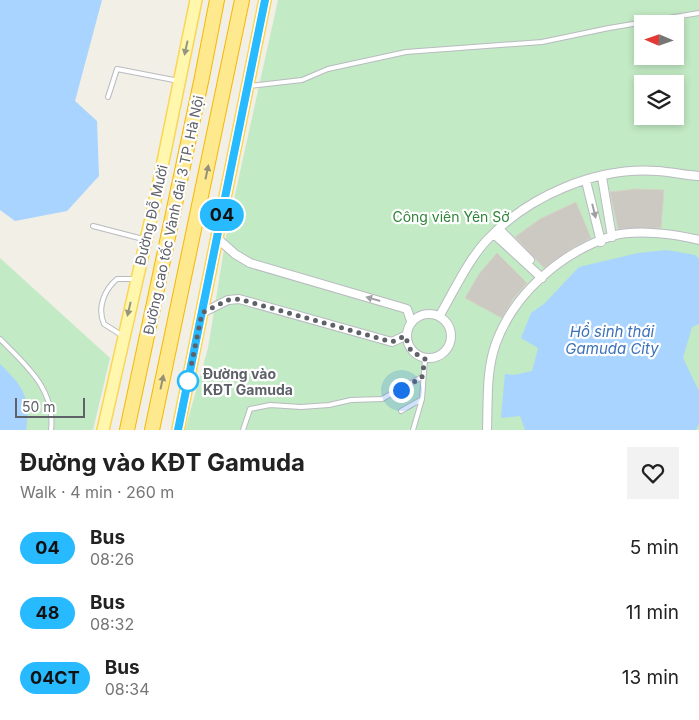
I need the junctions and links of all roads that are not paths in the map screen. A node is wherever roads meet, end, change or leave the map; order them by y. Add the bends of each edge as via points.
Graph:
1 (196, 0) edge
2 (216, 0) edge
3 (242, 0) edge
4 (265, 0) edge
5 (699, 13) edge
6 (179, 81) junction
7 (249, 86) junction
8 (108, 97) dead end
9 (602, 176) junction
10 (699, 176) edge
11 (586, 181) junction
12 (93, 226) dead end
13 (496, 231) junction
14 (612, 237) junction
15 (217, 238) junction
16 (146, 240) junction
17 (699, 240) edge
18 (601, 242) junction
19 (544, 277) junction
20 (136, 279) junction
21 (202, 313) junction
22 (440, 315) junction
23 (411, 321) junction
24 (123, 336) junction
25 (405, 336) junction
26 (0, 339) edge
27 (425, 359) junction
28 (422, 377) junction
29 (422, 399) junction
30 (401, 411) dead end
31 (51, 430) edge
32 (103, 430) edge
33 (127, 430) edge
34 (152, 430) edge
35 (178, 430) edge
36 (243, 430) edge
37 (413, 430) edge
38 (487, 430) edge

1 -> 6 main road, Đường Đỗ Mười
2 - 33 highway, Đường cao tốc Vành đai 3 TP. Hà Nội
34 -> 3 highway, Đường cao tốc Vành đai 3 TP. Hà Nội
4 - 7 main road
5 - 7 lane via 542,42 406,52 328,69 302,80
6 - 8 lane via 117,69
6 - 16 main road, Đường Đỗ Mười
7 - 15 main road
9 - 10 street via 656,171
9 - 11 street
9 - 14 street
11 - 13 street via 564,187 518,211
11 -> 18 street
12 - 16 lane
13 - 19 street
13 - 22 street via 462,276
14 - 17 street via 674,234
14 - 18 street
15 - 21 main road
23 -> 15 street via 407,309 250,263
16 - 20 main road, Đường Đỗ Mười
18 - 19 street via 564,258
19 - 38 street via 518,301 496,343 489,379
20 -> 24 main road, Đường Đỗ Mười
20 - 24 lane via 117,279 105,293 100,308 104,324
21 - 25 street via 228,300 239,299 392,342
21 - 35 main road
22 - 23 street via 424,313
22 - 27 street via 450,328 450,343 440,356
23 - 25 street
24 - 32 main road, Đường Đỗ Mười
25 - 27 street via 411,351
26 - 31 lane via 34,373 47,396
27 - 28 lane
28 - 29 lane
28 - 36 lane via 382,399 250,409
29 - 30 lane
29 - 37 lane

